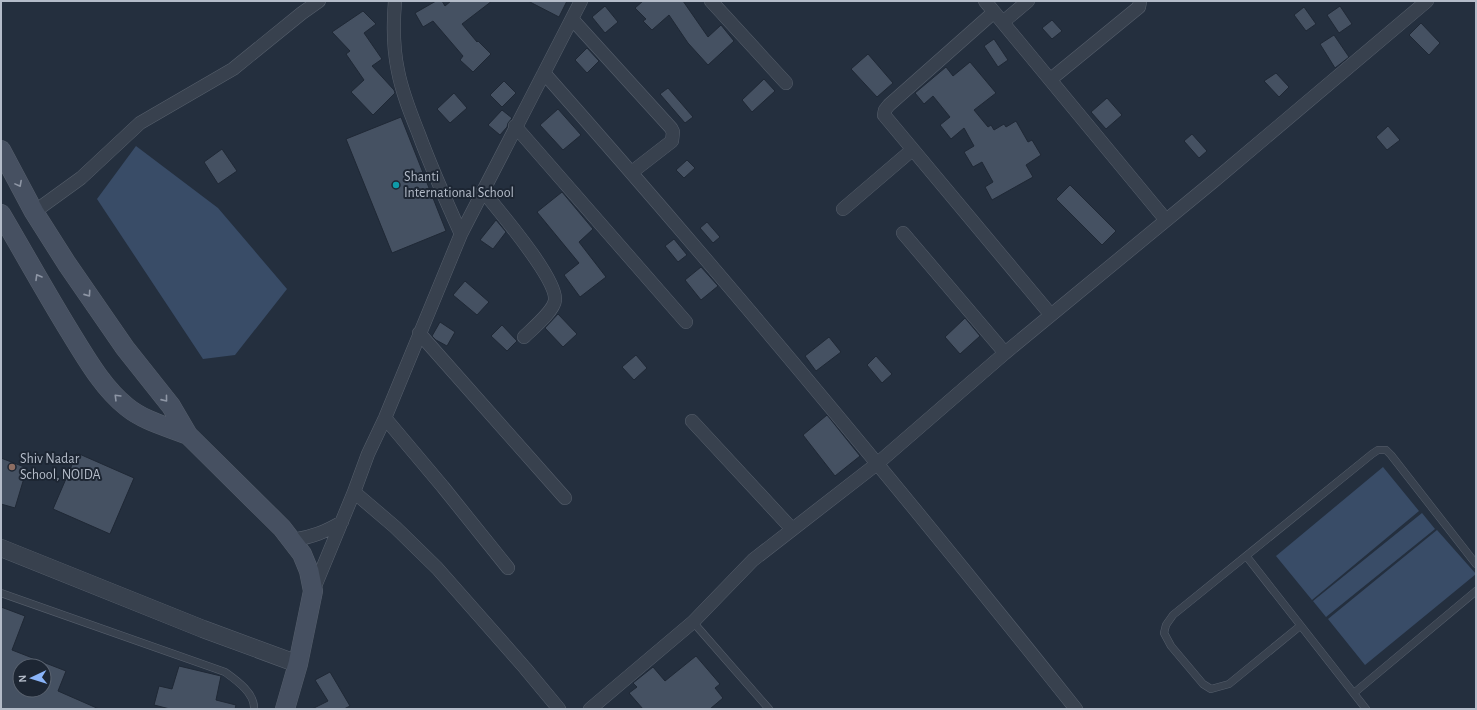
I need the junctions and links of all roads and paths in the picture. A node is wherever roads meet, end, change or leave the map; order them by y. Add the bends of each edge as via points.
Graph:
1 (319, 1) edge
2 (395, 1) edge
3 (580, 1) edge
4 (711, 1) edge
5 (985, 1) edge
6 (1028, 1) edge
7 (1140, 1) edge
8 (1427, 1) edge
9 (994, 12) junction
10 (572, 19) junction
11 (1002, 22) junction
12 (544, 73) junction
13 (1051, 79) junction
14 (786, 83) dead end
15 (515, 126) junction
16 (1, 150) edge
17 (912, 150) junction
18 (632, 172) junction
19 (483, 191) junction
20 (843, 209) dead end
21 (34, 212) junction
22 (1, 214) edge
23 (1166, 220) junction
24 (903, 232) dead end
25 (461, 234) junction
26 (1051, 315) junction
27 (686, 322) dead end
28 (419, 333) junction
29 (524, 337) dead end
30 (1005, 353) junction
31 (385, 418) junction
32 (692, 421) dead end
33 (188, 436) junction
34 (878, 463) junction
35 (354, 492) junction
36 (565, 498) dead end
37 (342, 522) junction
38 (792, 529) junction
39 (293, 540) junction
40 (1, 548) edge
41 (1247, 557) junction
42 (1476, 564) edge
43 (508, 568) dead end
44 (313, 591) junction
45 (1476, 591) edge
46 (1, 593) edge
47 (693, 622) junction
48 (1300, 626) junction
49 (298, 664) junction
50 (1354, 694) junction
51 (254, 709) edge
52 (285, 709) edge
53 (559, 709) edge
54 (590, 709) edge
55 (769, 709) edge
56 (1076, 709) edge
57 (1366, 709) edge

1 - 21 street via 233,69 140,123 81,178
2 - 25 street via 394,50 405,100
3 - 10 street
4 - 14 street
5 - 9 street
6 - 11 street
7 - 13 street via 1139,7
8 - 23 street
9 - 11 street
9 - 17 street via 885,110 887,120
10 - 12 street
10 - 18 street via 673,132 672,141
11 - 13 street
12 - 15 street
12 - 18 street
13 - 23 street
15 - 19 street
15 - 27 street
16 -> 21 main road
17 - 20 street
17 - 26 street
18 - 34 street
19 - 25 street
19 - 29 street via 529,249 548,278 553,291 555,299 552,308
21 -> 33 main road via 125,348 171,406
33 -> 22 main road via 149,420 127,407 108,387 82,352
23 - 26 street
24 - 30 street
25 - 28 street
26 - 30 street
28 - 31 street
28 - 36 street
30 - 34 street
31 - 35 street
31 - 43 street
32 - 38 street
33 - 39 main road
34 - 38 street
34 - 56 street
35 - 37 street
35 - 53 street via 437,568
37 - 39 street via 326,532
37 - 44 street
38 - 47 street via 753,560
39 - 44 main road via 309,571
40 - 49 street
41 - 42 lane via 1372,454 1378,450 1386,450
41 - 48 lane
41 - 48 lane via 1173,616 1164,633 1171,646 1203,684 1215,688 1229,684
44 - 49 main road
45 - 50 lane
46 - 51 lane via 225,672 243,685 254,704
47 - 54 street
47 - 55 lane
48 - 50 lane
49 - 52 main road
50 - 57 lane

